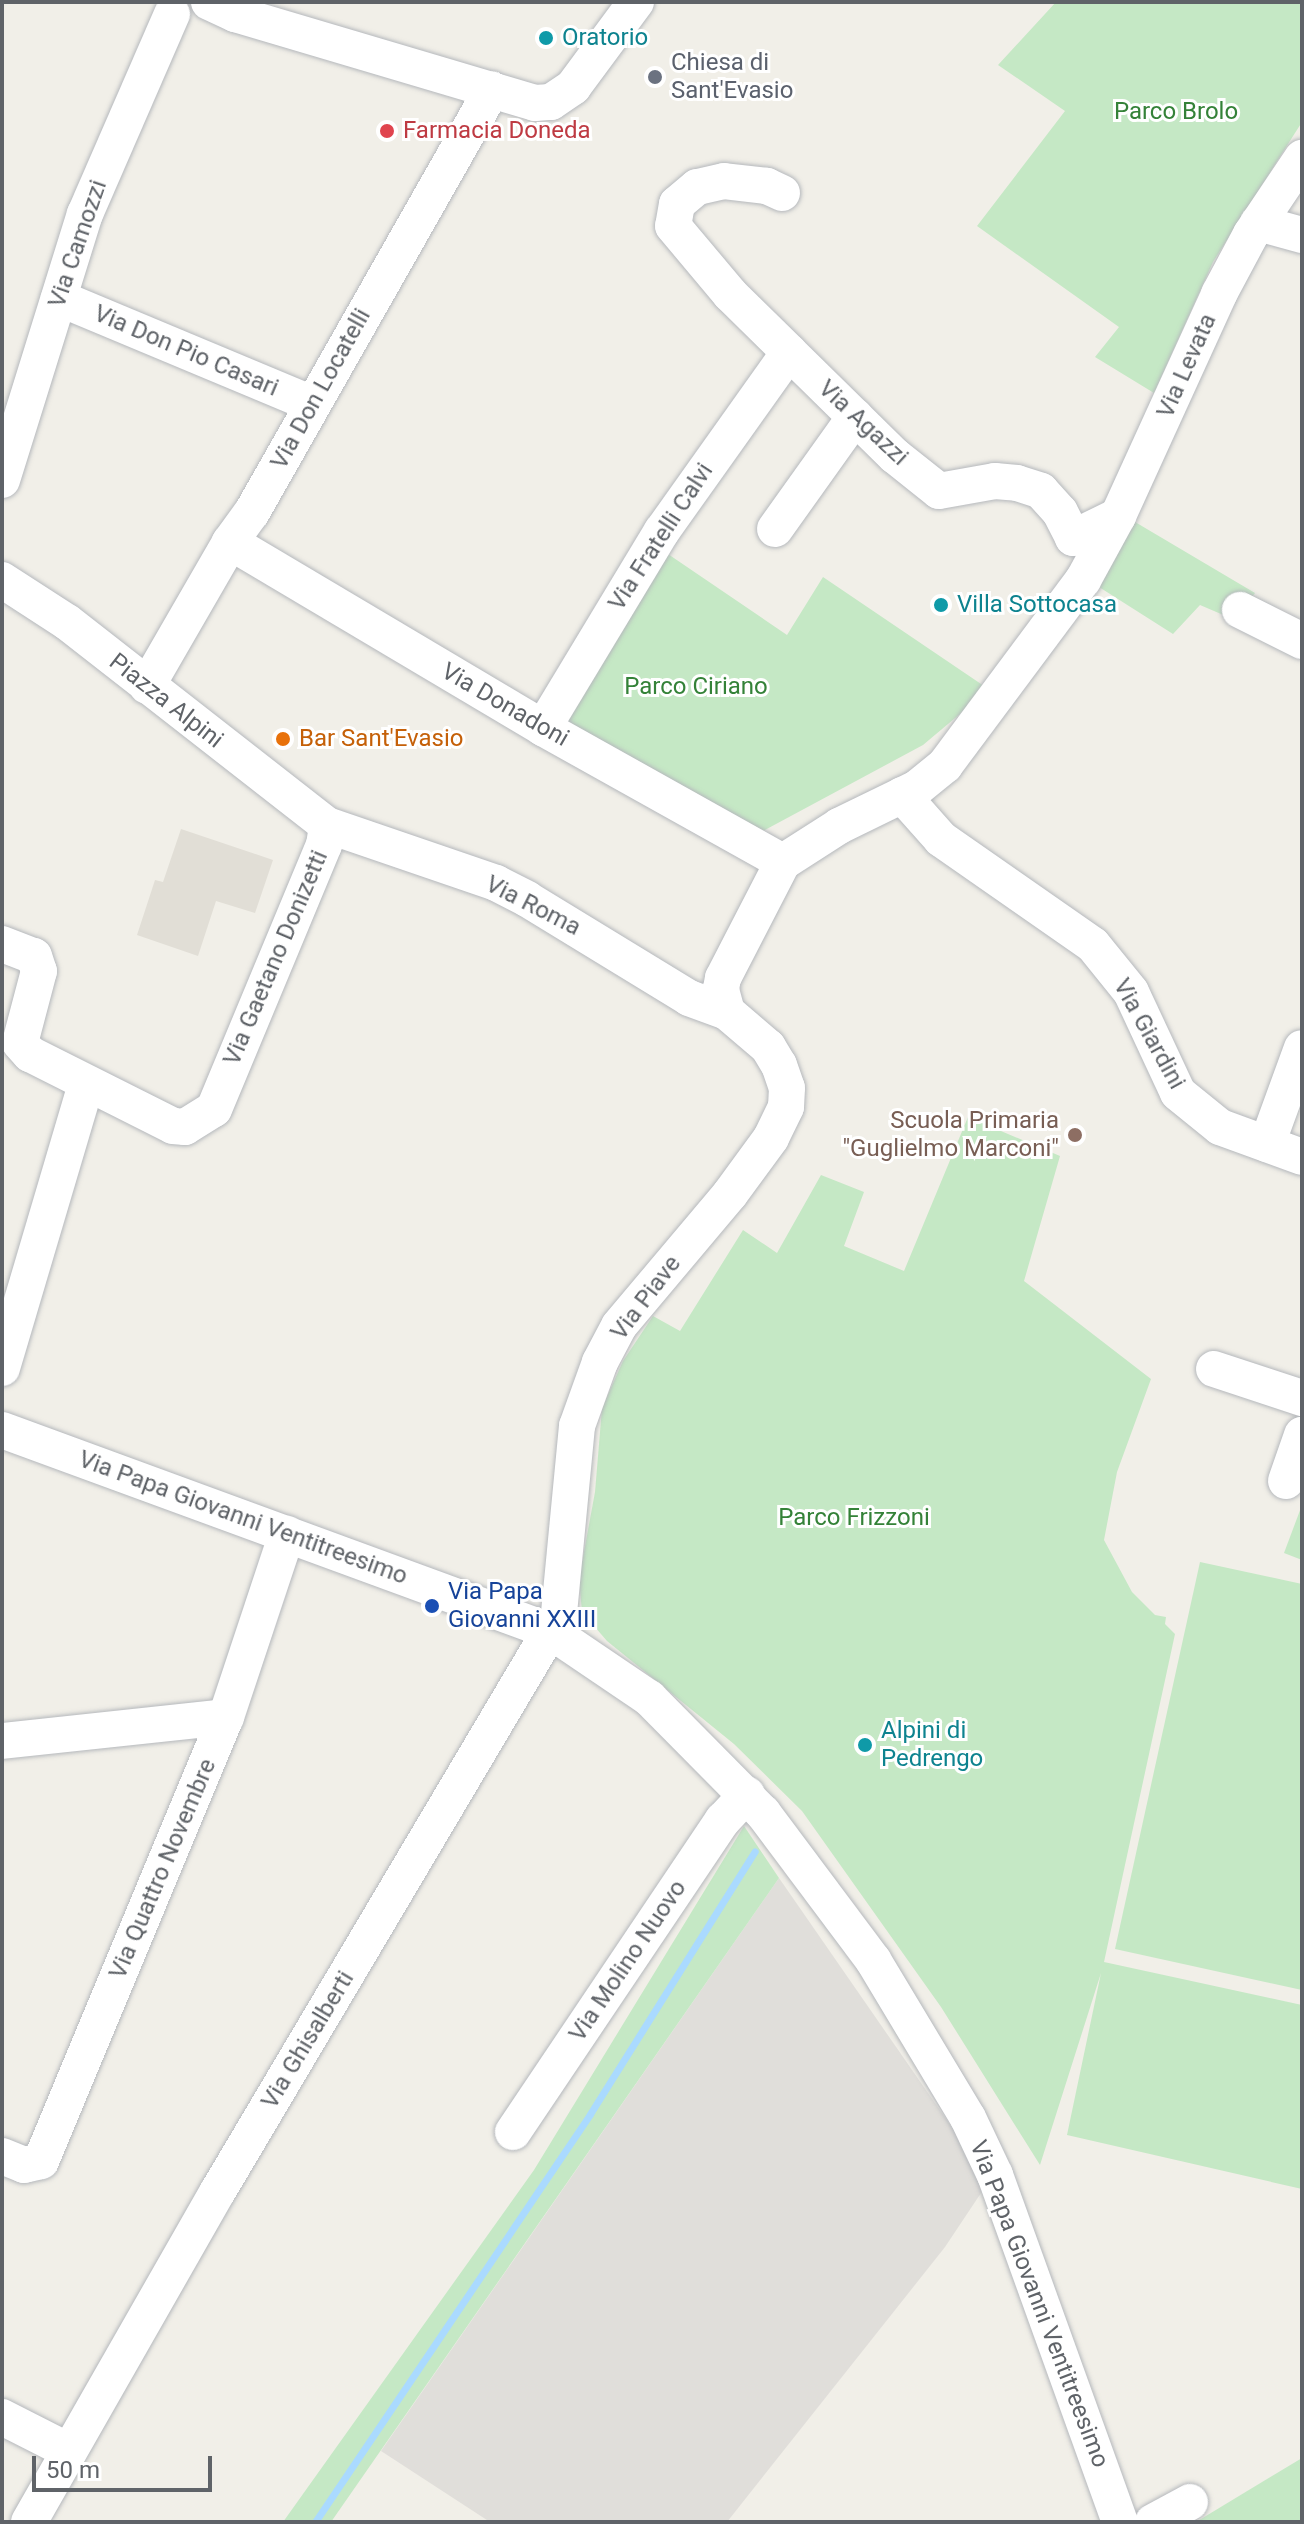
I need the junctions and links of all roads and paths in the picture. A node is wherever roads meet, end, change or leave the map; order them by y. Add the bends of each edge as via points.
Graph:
1 (636, 2) edge
2 (186, 5) edge
3 (492, 89) junction
4 (1302, 158) edge
5 (782, 193) dead end
6 (1258, 223) junction
7 (1302, 235) edge
8 (59, 298) junction
9 (789, 352) junction
10 (312, 404) junction
11 (855, 417) junction
12 (2, 480) edge
13 (1118, 516) junction
14 (775, 529) dead end
15 (1073, 538) junction
16 (230, 542) junction
17 (2, 580) edge
18 (1083, 580) junction
19 (1240, 610) dead end
20 (1302, 641) edge
21 (147, 686) junction
22 (543, 728) junction
23 (902, 795) junction
24 (327, 825) junction
25 (783, 862) junction
26 (2, 944) edge
27 (727, 1012) junction
28 (1302, 1048) edge
29 (86, 1085) junction
30 (1267, 1144) junction
31 (1302, 1157) edge
32 (2, 1368) edge
33 (1214, 1369) dead end
34 (1302, 1398) edge
35 (2, 1430) edge
36 (1302, 1435) edge
37 (1286, 1481) dead end
38 (287, 1534) junction
39 (553, 1632) junction
40 (226, 1717) junction
41 (2, 1741) edge
42 (747, 1794) junction
43 (513, 2132) dead end
44 (2, 2156) edge
45 (2, 2417) edge
46 (69, 2451) junction
47 (1190, 2502) dead end
48 (29, 2522) edge
49 (1119, 2522) edge
50 (1153, 2522) edge

1 - 3 street via 563,96 535,103
2 - 3 street via 235,14
2 - 8 street, Via Camozzi via 85,214
3 - 10 street, Via Don Locatelli
4 - 6 street, Via Levata
5 - 9 street, Via Agazzi via 724,181 697,187 677,204 673,226 730,294
6 - 7 street
6 - 13 street, Via Levata via 1219,294
8 - 10 street, Via Don Pio Casari
8 - 12 street, Via Camozzi
9 - 11 street, Via Agazzi
9 - 22 street, Via Fratelli Calvi via 662,531
10 - 16 street, Via Don Locatelli
11 - 14 street
11 - 15 street, Via Agazzi via 939,491 995,481 1041,491
13 - 15 street
13 - 18 street, Via Levata
15 - 18 street
16 - 21 street, Via Don Locatelli
16 - 22 street, Via Donadoni
17 - 21 street, Piazza Alpini via 67,622
18 - 23 street, Via Levata via 945,765
19 - 20 street
21 - 24 street, Piazza Alpini
22 - 25 street, Via Donadoni
23 - 25 street, Via Levata
23 - 30 street, Via Giardini via 941,839 1093,945 1131,992 1178,1093 1220,1127
24 - 27 street, Via Roma via 496,883 689,998
24 - 29 street, Via Gaetano Donizetti via 324,845 216,1089 214,1109 185,1127 173,1126
25 - 27 street via 723,978
26 - 29 street via 34,956 39,971 20,1043
27 - 39 street, Via Piave via 768,1047 787,1088 786,1107 771,1138 619,1326 600,1362 577,1426
28 - 30 street
29 - 32 street
30 - 31 street, Via Giardini
33 - 34 street
35 - 38 street, Via Papa Giovanni Ventitreesimo
36 - 37 street
38 - 39 street, Via Papa Giovanni Ventitreesimo
38 - 40 street, Via Quattro Novembre
39 - 42 street, Via Papa Giovanni Ventitreesimo via 649,1698
39 - 46 street, Via Ghisalberti via 218,2191
40 - 41 street
40 - 44 street, Via Quattro Novembre via 41,2161 24,2165
42 - 43 street, Via Molino Nuovo via 723,1820
42 - 49 street, Via Papa Giovanni Ventitreesimo via 873,1960 968,2118 995,2175
45 - 46 street
46 - 48 street, Via Ghisalberti
47 - 50 street

